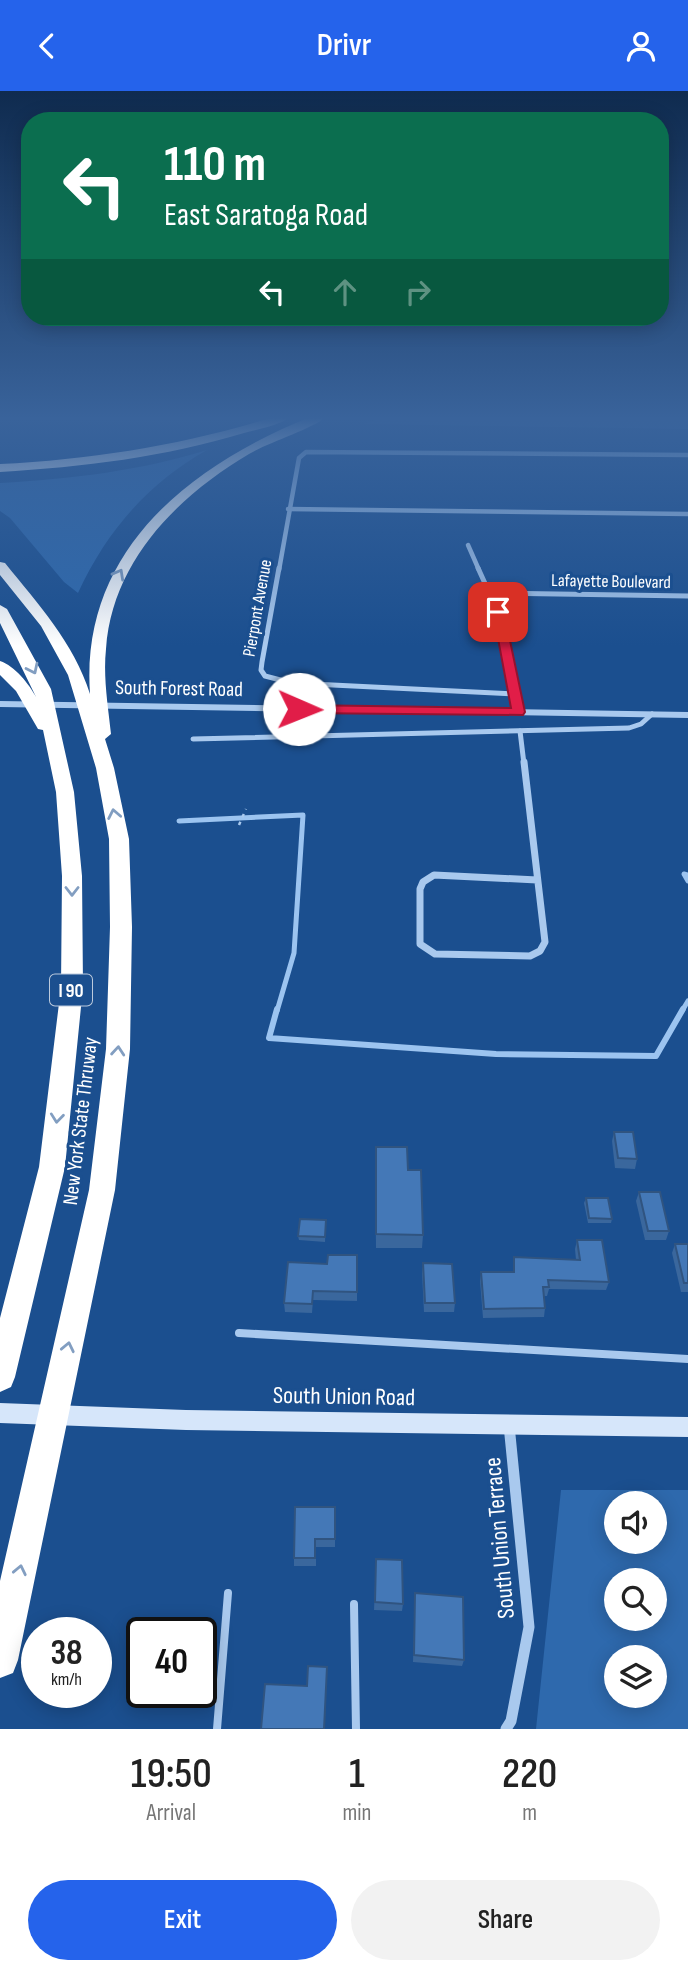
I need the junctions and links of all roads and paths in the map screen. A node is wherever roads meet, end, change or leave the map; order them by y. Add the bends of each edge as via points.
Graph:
1 (186, 493) edge
2 (291, 493) edge
3 (288, 509) junction
4 (688, 514) edge
5 (468, 545) dead end
6 (0, 566) edge
7 (492, 593) junction
8 (688, 596) edge
9 (0, 609) edge
10 (0, 666) edge
11 (515, 694) junction
12 (0, 704) edge
13 (518, 712) junction
14 (652, 714) junction
15 (688, 715) edge
16 (520, 731) junction
17 (193, 739) dead end
18 (53, 741) junction
19 (105, 768) junction
20 (246, 809) dead end
21 (239, 825) dead end
22 (537, 880) junction
23 (239, 1333) dead end
24 (688, 1359) edge
25 (0, 1377) edge
26 (0, 1413) edge
27 (509, 1425) junction
28 (688, 1427) edge
29 (228, 1593) dead end
30 (354, 1604) dead end
31 (0, 1660) edge
32 (217, 1729) edge
33 (356, 1729) edge
34 (506, 1729) edge

19 -> 1 highway via 97,674 99,639 113,585 158,519
2 - 3 street, Pierpont Avenue
3 - 4 street
3 - 11 street, Pierpont Avenue via 262,662 265,676 292,683
5 - 7 street
6 - 19 highway, New York State Thruway / I 90 via 48,625 76,674
7 - 8 street, Lafayette Boulevard
7 - 11 street
9 -> 18 highway, New York State Thruway / I 90 via 43,689
10 - 18 highway via 23,688
11 - 13 street
12 - 13 street, South Forest Road
13 - 14 street, South Forest Road
14 - 15 street, South Forest Road
14 - 16 street, South Forest Road via 629,728
16 - 17 street, South Forest Road
16 - 22 street
18 -> 25 highway, New York State Thruway / I 90 via 65,792 72,876 72,987 52,1167
31 -> 19 highway, New York State Thruway / I 90 via 104,1177 118,1049 121,954 119,839
20 - 21 path
22 - 22 street via 545,943 540,951 530,956 435,954 420,944 420,889 434,875
23 - 24 lane
26 - 27 main road, South Union Road
27 - 28 main road, South Union Road
27 - 34 street, South Union Terrace via 529,1627
29 - 32 lane
30 - 33 lane

